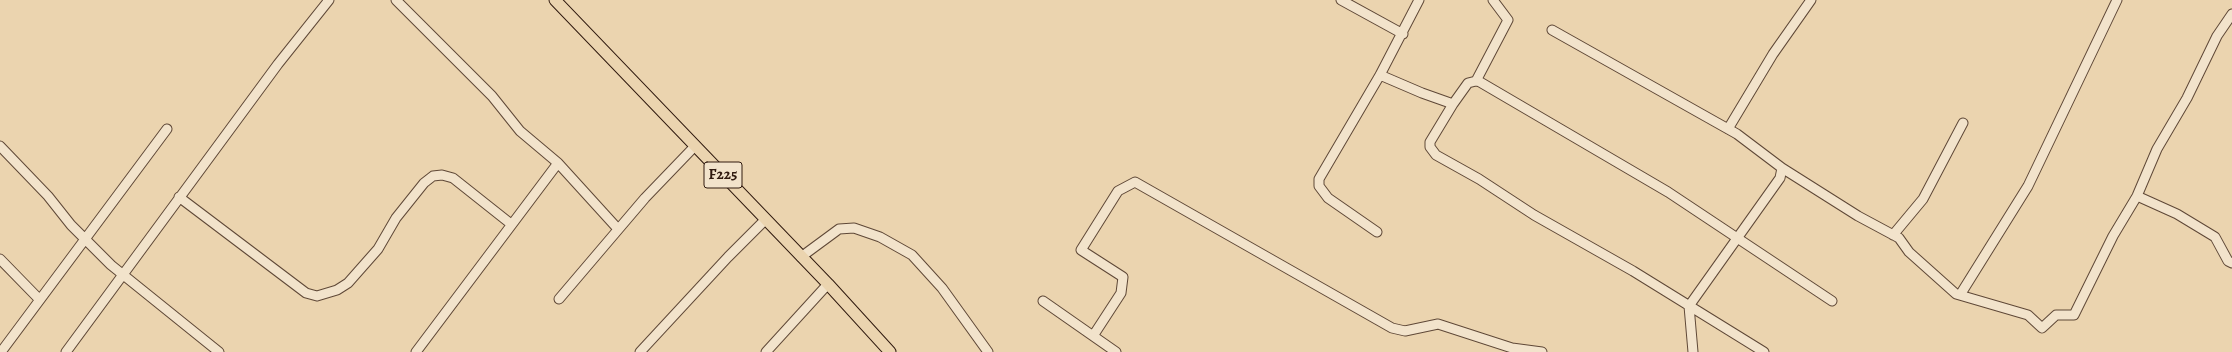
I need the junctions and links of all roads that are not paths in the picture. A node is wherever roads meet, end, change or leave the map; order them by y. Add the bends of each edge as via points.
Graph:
1 (329, 0) edge
2 (396, 0) edge
3 (555, 0) edge
4 (1341, 0) edge
5 (1419, 0) edge
6 (1493, 0) edge
7 (1811, 0) edge
8 (2117, 0) edge
9 (2232, 14) edge
10 (1552, 30) dead end
11 (1403, 34) junction
12 (1380, 74) junction
13 (1476, 81) junction
14 (1454, 104) junction
15 (1963, 123) dead end
16 (166, 129) dead end
17 (1728, 129) junction
18 (0, 146) edge
19 (695, 146) junction
20 (558, 164) junction
21 (1782, 168) junction
22 (2137, 196) junction
23 (179, 197) junction
24 (766, 219) junction
25 (511, 224) junction
26 (618, 230) junction
27 (1377, 232) dead end
28 (1893, 235) junction
29 (1737, 237) junction
30 (84, 238) junction
31 (801, 257) junction
32 (0, 260) edge
33 (2232, 263) edge
34 (123, 275) junction
35 (828, 284) junction
36 (1960, 295) junction
37 (39, 299) junction
38 (559, 299) dead end
39 (1043, 301) dead end
40 (1832, 301) dead end
41 (1689, 306) junction
42 (1093, 336) junction
43 (1504, 349) edge
44 (1, 352) edge
45 (67, 352) edge
46 (219, 352) edge
47 (416, 352) edge
48 (640, 352) edge
49 (766, 352) edge
50 (890, 352) edge
51 (988, 352) edge
52 (1116, 352) edge
53 (1542, 352) edge
54 (1693, 352) edge
55 (1764, 352) edge

1 - 23 street
2 - 20 street via 492,96 520,130
3 - 19 main road, F225
4 - 11 street
5 - 11 street
6 - 13 street via 1508,20
7 - 17 street via 1772,54
8 - 36 street via 2028,186
9 - 22 street via 2217,36 2157,149
10 - 17 street
11 - 12 street
12 - 14 street
12 - 27 street via 1319,179 1319,186 1328,198
13 - 14 street via 1468,83
13 - 29 street via 1545,118
14 - 41 street via 1430,142 1432,152
15 - 28 street via 1923,199
16 - 30 street
17 - 21 street
18 - 30 street
19 - 24 main road, F225
19 - 26 street
20 - 25 street
20 - 26 street
21 - 28 street
21 - 29 street via 1780,178
22 - 33 street via 2177,214 2215,237 2228,261
22 - 36 street via 2113,236 2074,315 2056,315 2042,328 2028,315
23 - 25 street via 306,293 317,296 337,290 348,283 378,249 396,218 424,182 433,176 453,178
23 - 34 street
24 - 31 main road, F225
24 - 48 street
25 - 47 street
26 - 38 street
28 - 36 street via 1899,238 1909,252 1936,277
29 - 40 street
29 - 41 street
30 - 34 street
30 - 37 street
31 - 35 main road, F225
31 - 51 street via 839,229 854,228 880,237 912,255 942,288
32 - 37 street
34 - 45 street
34 - 46 street
35 - 49 street
35 - 50 main road, F225
37 - 44 street
39 - 42 street
41 - 54 street
41 - 55 street
42 - 43 street via 1122,293 1123,277 1081,250 1118,191 1136,182 1392,328 1405,331 1438,324
42 - 52 street
43 - 53 street

